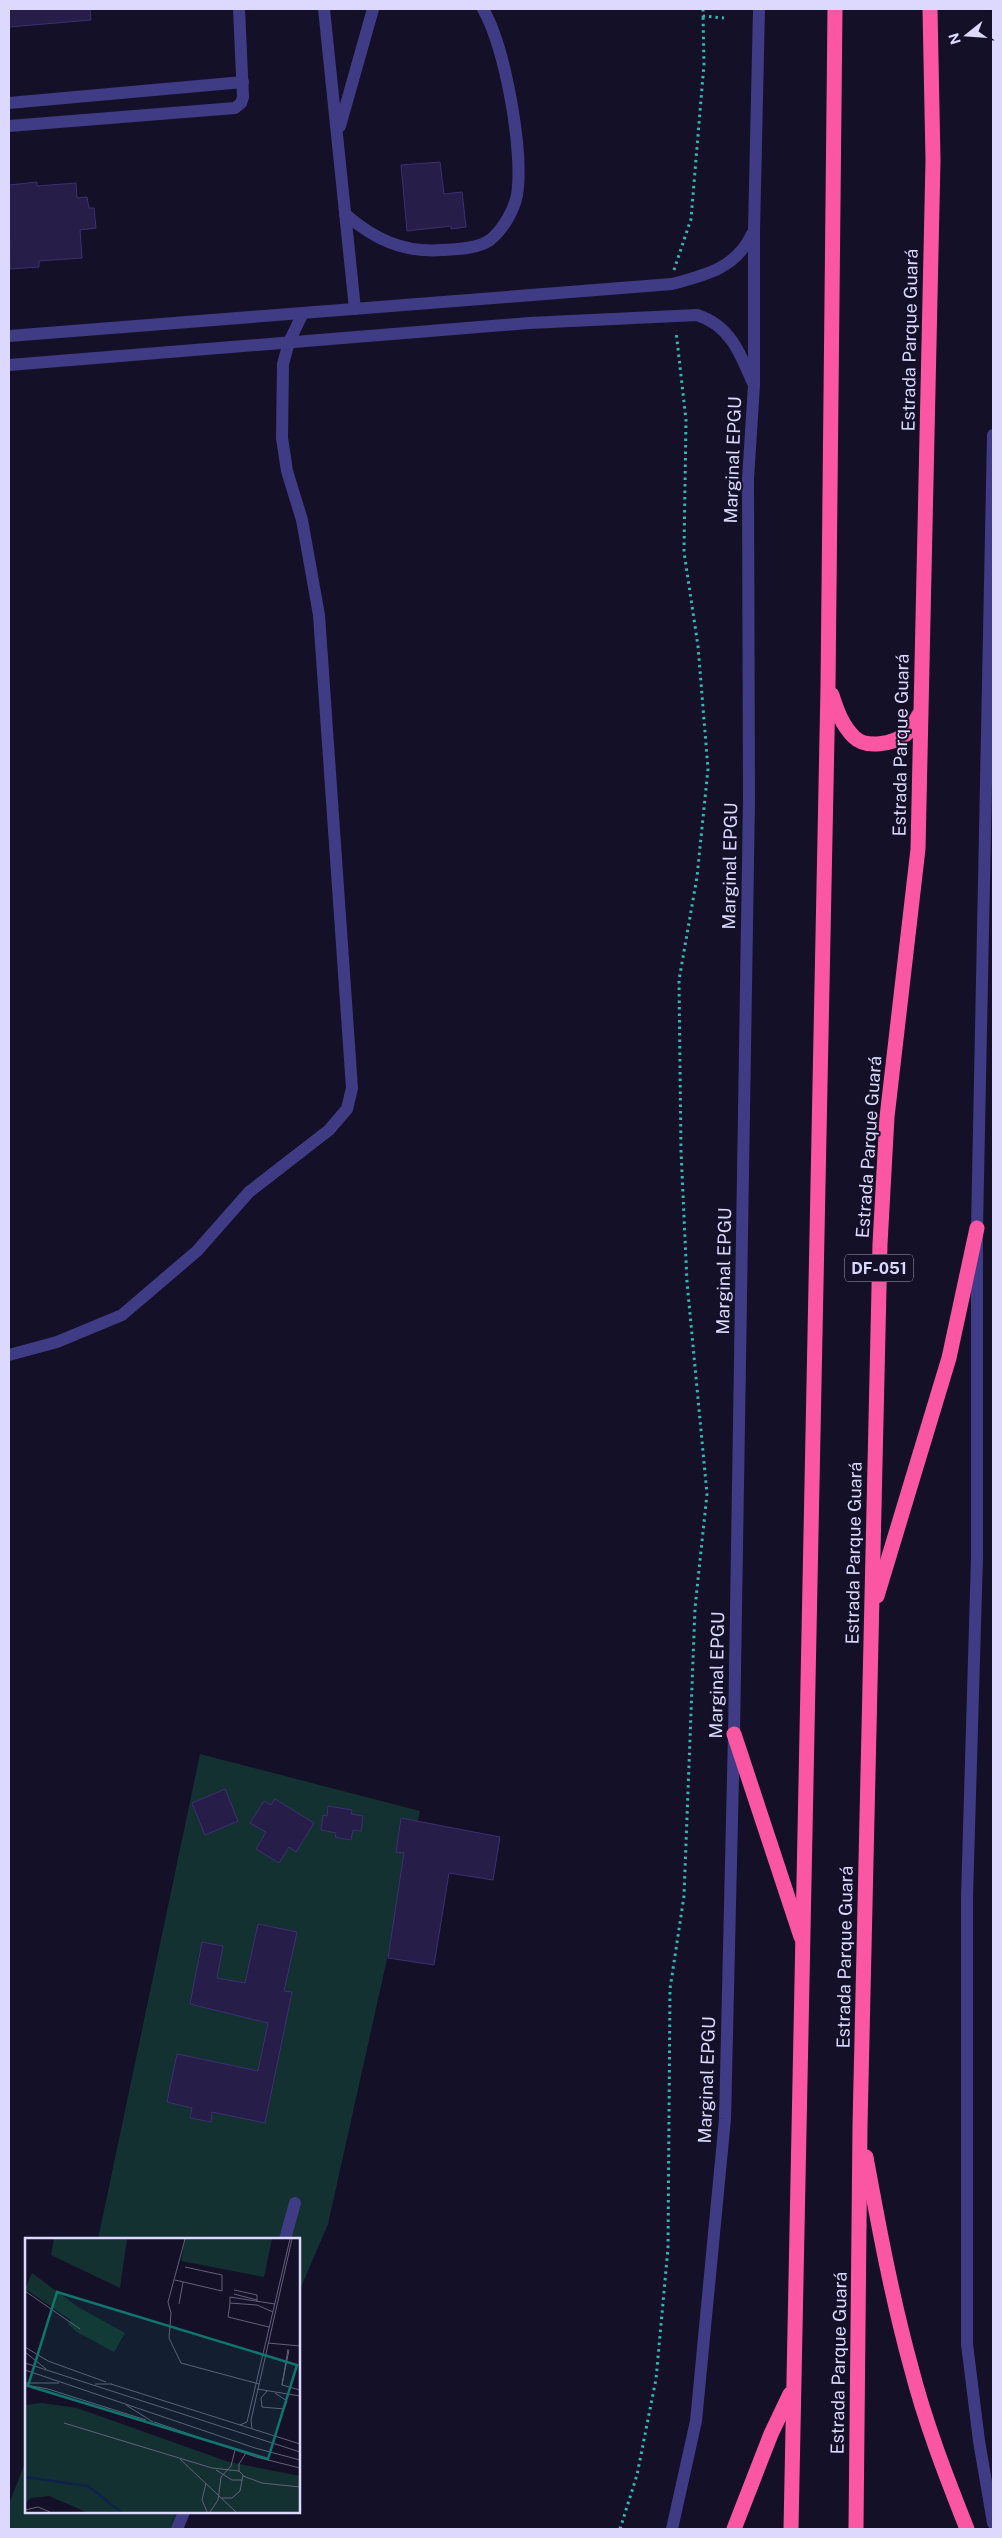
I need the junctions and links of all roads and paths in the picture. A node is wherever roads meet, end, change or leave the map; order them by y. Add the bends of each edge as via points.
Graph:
1 (239, 9) edge
2 (324, 9) edge
3 (373, 9) edge
4 (483, 9) edge
5 (703, 9) edge
6 (759, 9) edge
7 (835, 9) edge
8 (930, 9) edge
9 (703, 16) junction
10 (724, 18) dead end
11 (243, 82) junction
12 (9, 103) edge
13 (9, 126) edge
14 (338, 133) junction
15 (345, 214) junction
16 (754, 232) junction
17 (672, 284) junction
18 (355, 309) junction
19 (303, 313) junction
20 (675, 317) junction
21 (9, 336) edge
22 (289, 342) junction
23 (9, 365) edge
24 (754, 385) junction
25 (993, 435) edge
26 (828, 687) junction
27 (920, 714) junction
28 (977, 1228) junction
29 (9, 1355) edge
30 (872, 1612) junction
31 (734, 1734) junction
32 (804, 1947) junction
33 (860, 2126) junction
34 (295, 2203) dead end
35 (285, 2238) edge
36 (793, 2388) junction
37 (184, 2513) edge
38 (993, 2522) edge
39 (178, 2529) edge
40 (620, 2529) edge
41 (672, 2529) edge
42 (734, 2529) edge
43 (791, 2529) edge
44 (856, 2529) edge
45 (966, 2529) edge

1 - 11 street
2 - 14 street
3 - 14 street
4 - 15 street via 495,34 516,127 519,169 517,196 511,213 490,240 471,247 432,251 382,241
5 - 9 path
6 - 16 street, Marginal EPGU
7 - 26 highway
8 - 27 highway, Estrada Parque Guará / DF-051 via 933,160
9 - 10 path
9 - 17 path via 704,64 691,218 674,265
11 - 12 street
11 - 13 street via 241,104 235,108
14 - 15 street
15 - 18 street
16 - 17 street via 746,247 729,264 704,276
16 - 24 street, Marginal EPGU
17 - 18 street
18 - 19 street
19 - 21 street
19 - 22 street
20 - 22 street via 529,323
20 - 24 street via 697,315 713,320 738,349
20 - 40 path via 686,420 684,552 698,646 708,769 698,877 680,980 681,1151 687,1272 707,1494 695,1608 684,1896 670,1989 668,2248 656,2379 637,2475
22 - 23 street
22 - 29 street via 283,364 282,438 287,471 302,520 319,615 352,1088 347,1109 329,1130 249,1192 197,1251 122,1314 58,1342
24 - 31 street, Marginal EPGU via 748,479 749,800
25 - 28 street
26 - 27 highway via 842,722 855,739 870,744 908,733
26 - 32 highway
27 - 30 highway, Estrada Parque Guará / DF-051 via 918,849 887,1117 880,1234
28 - 30 highway via 949,1358
28 - 38 street via 977,1557 967,1897 967,2344
30 - 33 highway, Estrada Parque Guará / DF-051
31 - 32 highway
31 - 41 street, Marginal EPGU via 725,2119 696,2421
32 - 36 highway
33 - 44 highway, Estrada Parque Guará / DF-051
33 - 45 highway via 891,2288 911,2369
34 - 35 street
36 - 42 highway via 771,2434
36 - 43 highway
37 - 39 street

